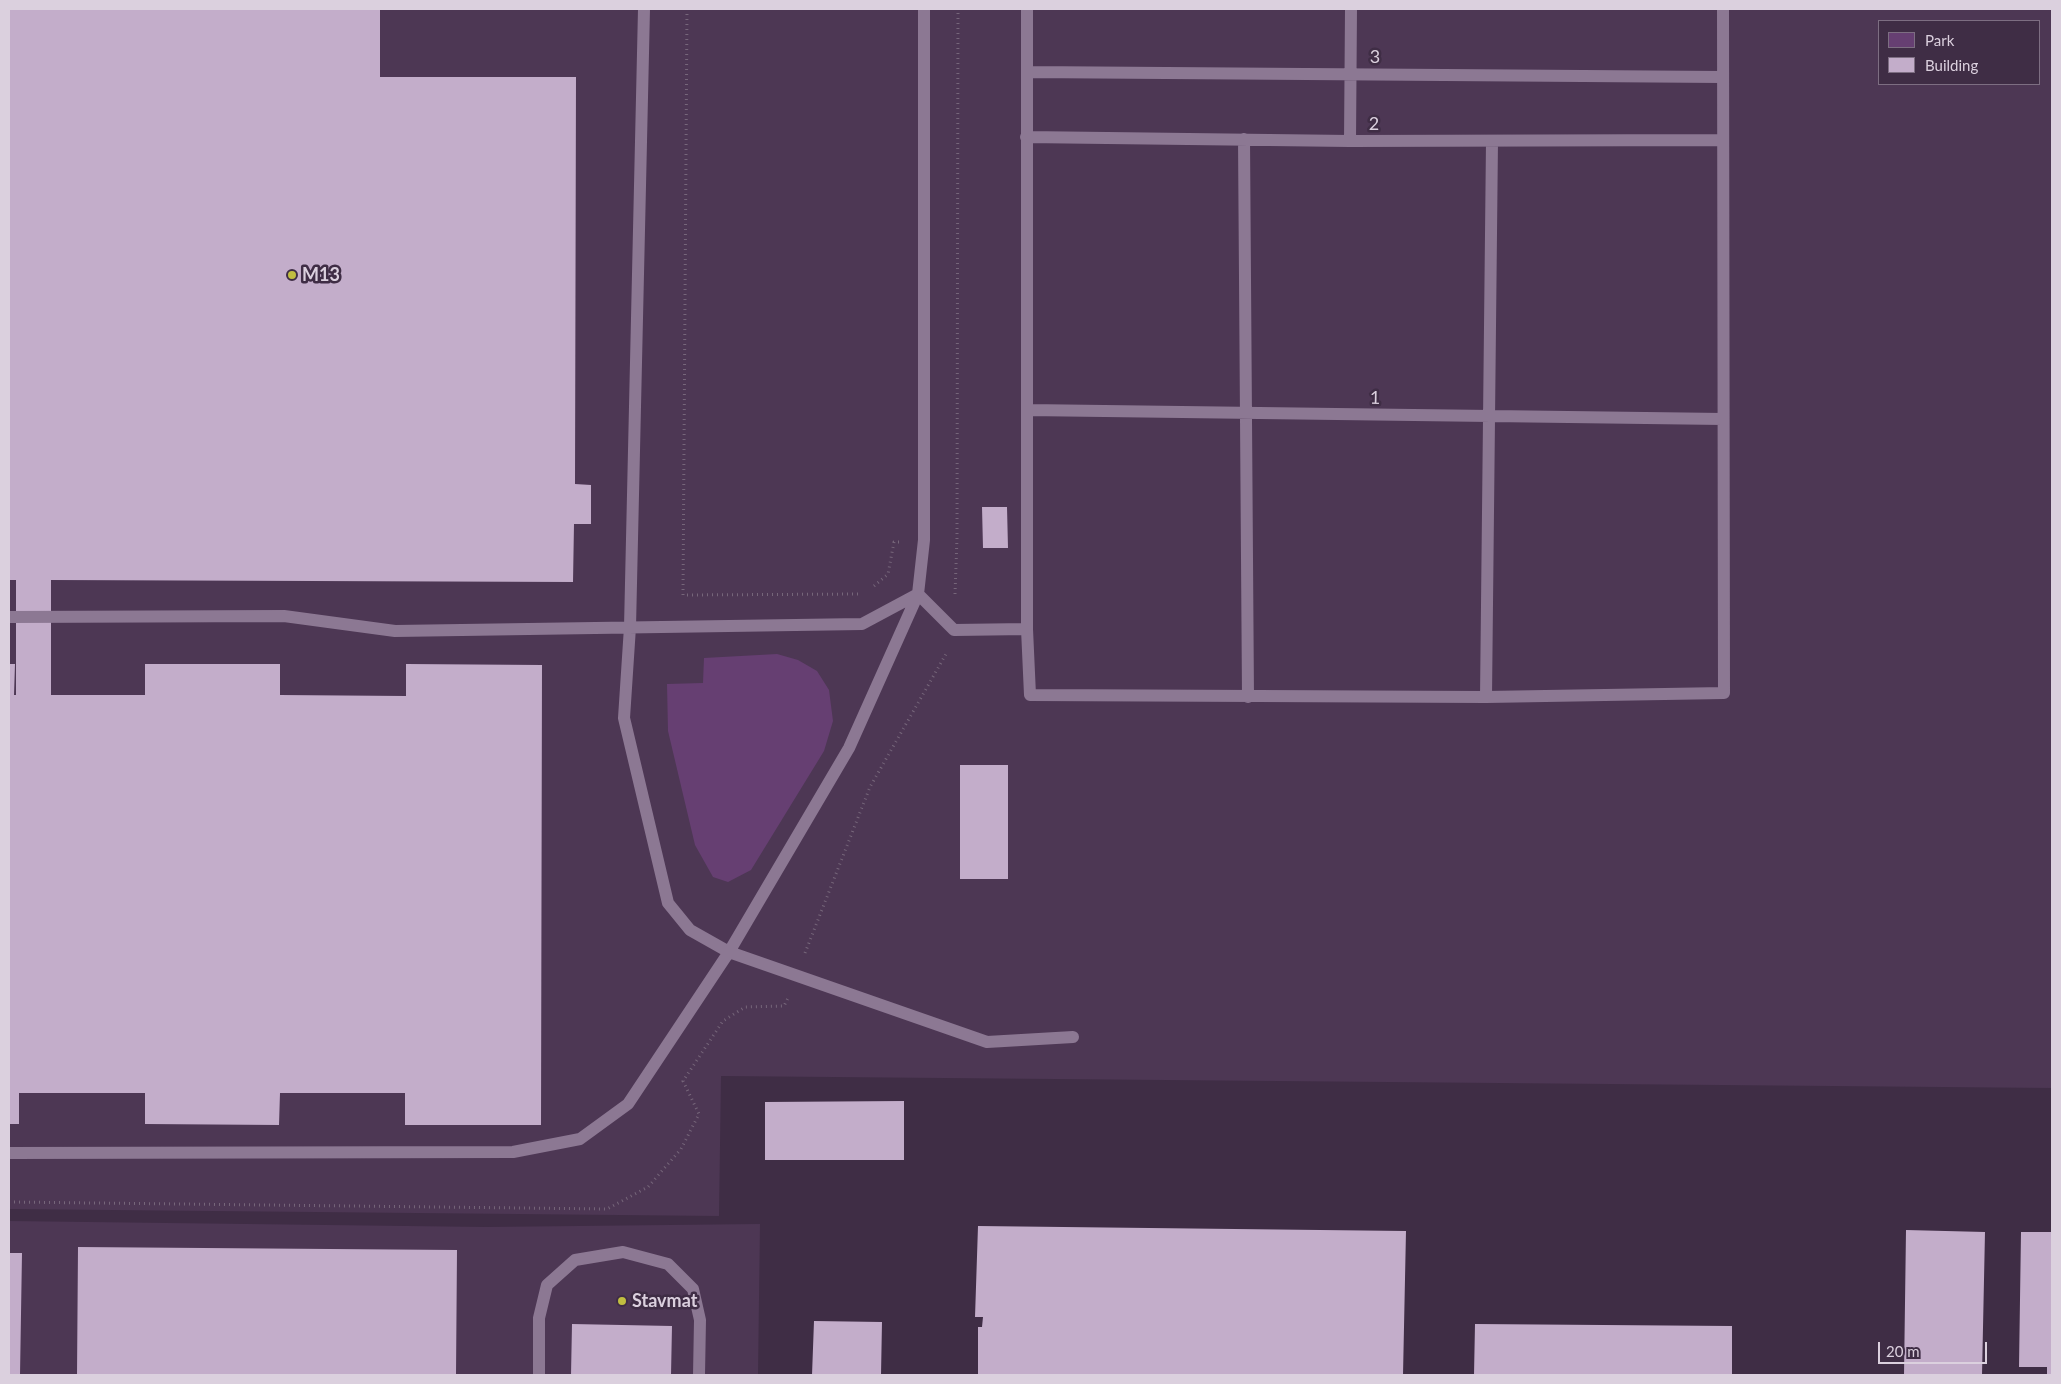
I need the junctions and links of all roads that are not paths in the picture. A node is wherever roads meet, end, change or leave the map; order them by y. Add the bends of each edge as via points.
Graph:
1 (644, 9) edge
2 (924, 9) edge
3 (1027, 9) edge
4 (1351, 9) edge
5 (1723, 9) edge
6 (1027, 72) junction
7 (1351, 74) junction
8 (1722, 77) junction
9 (1026, 137) junction
10 (1244, 139) junction
11 (1722, 140) junction
12 (1350, 141) junction
13 (1492, 141) junction
14 (1027, 410) junction
15 (1246, 414) junction
16 (1490, 416) junction
17 (1723, 419) junction
18 (918, 594) junction
19 (9, 617) edge
20 (630, 628) junction
21 (1027, 629) junction
22 (1248, 697) junction
23 (1486, 697) junction
24 (729, 952) junction
25 (1073, 1037) dead end
26 (9, 1153) edge
27 (538, 1375) edge
28 (699, 1375) edge

1 - 20 lane
2 - 18 lane via 924,540
3 - 6 lane
4 - 7 lane
5 - 8 lane
6 - 7 lane, 3
6 - 9 lane
7 - 8 lane, 3
7 - 12 lane
8 - 11 lane
9 - 10 lane, 2
9 - 14 lane
10 - 12 lane, 2
10 - 15 lane
11 - 13 lane, 2
11 - 17 lane
12 - 13 lane, 2
13 - 16 lane
14 - 15 lane, 1
14 - 21 lane
15 - 16 lane, 1
15 - 22 lane
16 - 17 lane, 1
16 - 23 lane
17 - 23 lane via 1724,693
18 - 20 lane via 862,624
18 - 21 lane via 954,630
18 - 24 lane via 849,748
19 - 20 lane via 284,616 395,630
20 - 24 lane via 624,718 668,903 690,930
21 - 22 lane via 1030,695
22 - 23 lane
24 - 25 lane via 987,1042
24 - 26 lane via 628,1104 580,1139 513,1152
27 - 28 lane via 539,1318 548,1285 575,1260 623,1252 668,1264 692,1289 700,1320

